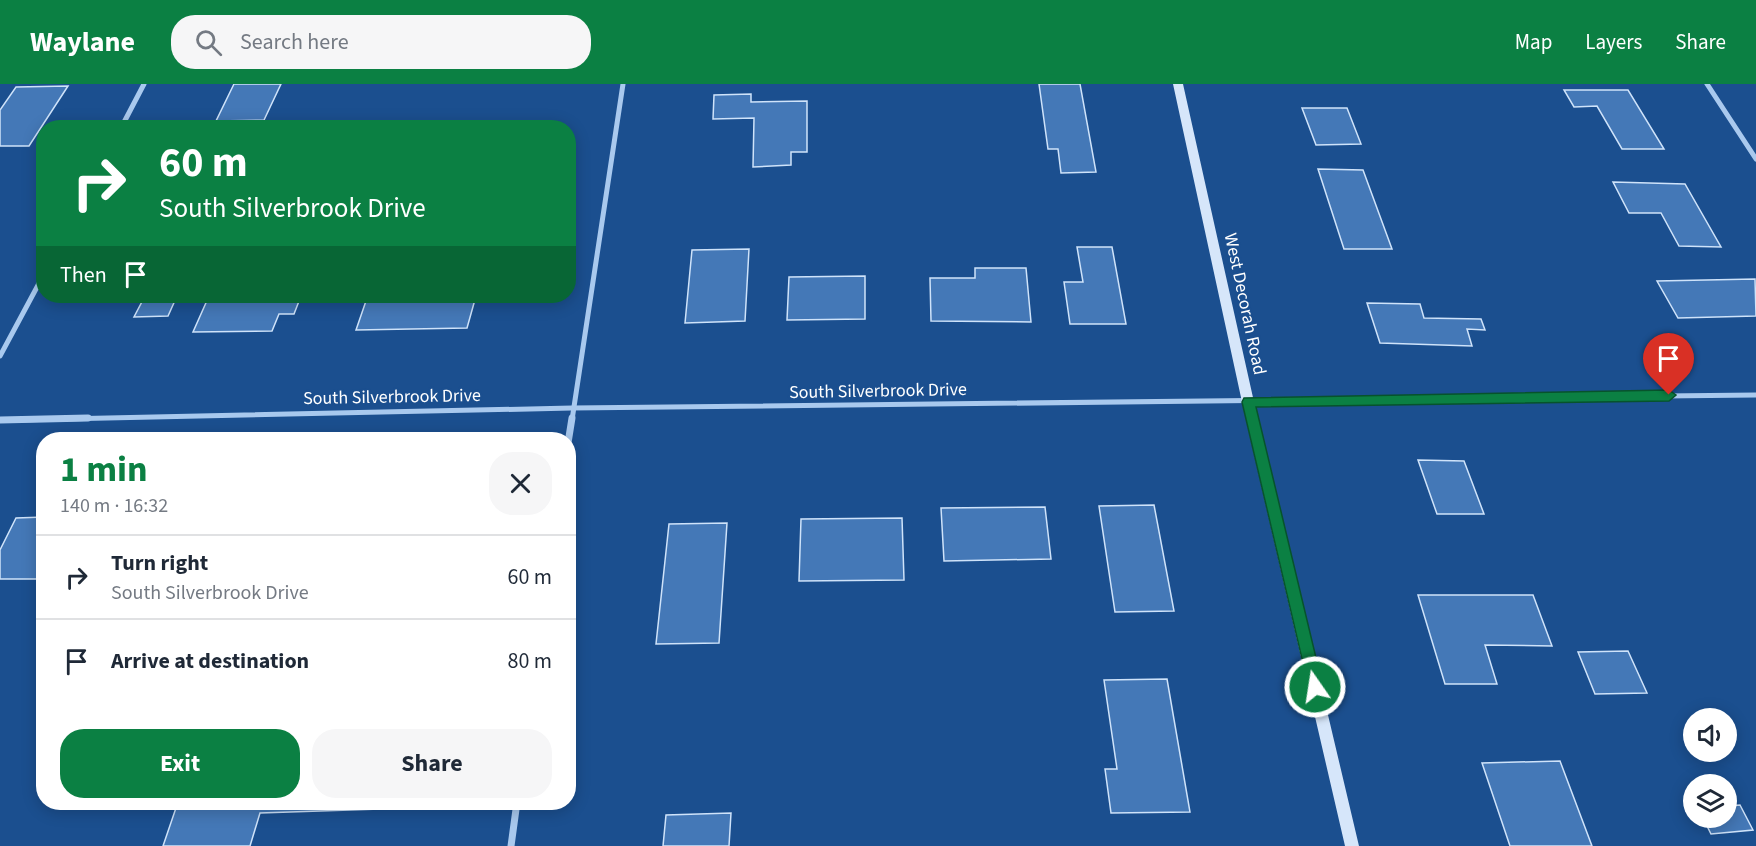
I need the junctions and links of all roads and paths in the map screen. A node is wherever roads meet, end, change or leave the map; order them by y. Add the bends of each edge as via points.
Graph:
1 (144, 84) edge
2 (623, 84) edge
3 (1178, 84) edge
4 (1707, 84) edge
5 (125, 120) edge
6 (1756, 159) edge
7 (36, 289) edge
8 (0, 356) edge
9 (1756, 395) edge
10 (1248, 402) junction
11 (573, 408) junction
12 (0, 420) edge
13 (570, 432) edge
14 (516, 810) edge
15 (511, 846) edge
16 (1352, 846) edge

1 - 5 street
2 - 11 street
3 - 10 street, West Decorah Road
4 - 6 street
7 - 8 street
9 - 10 street, South Silverbrook Drive
10 - 11 street, South Silverbrook Drive
10 - 16 street, West Decorah Road
11 - 12 street, South Silverbrook Drive
11 - 13 street
14 - 15 street

